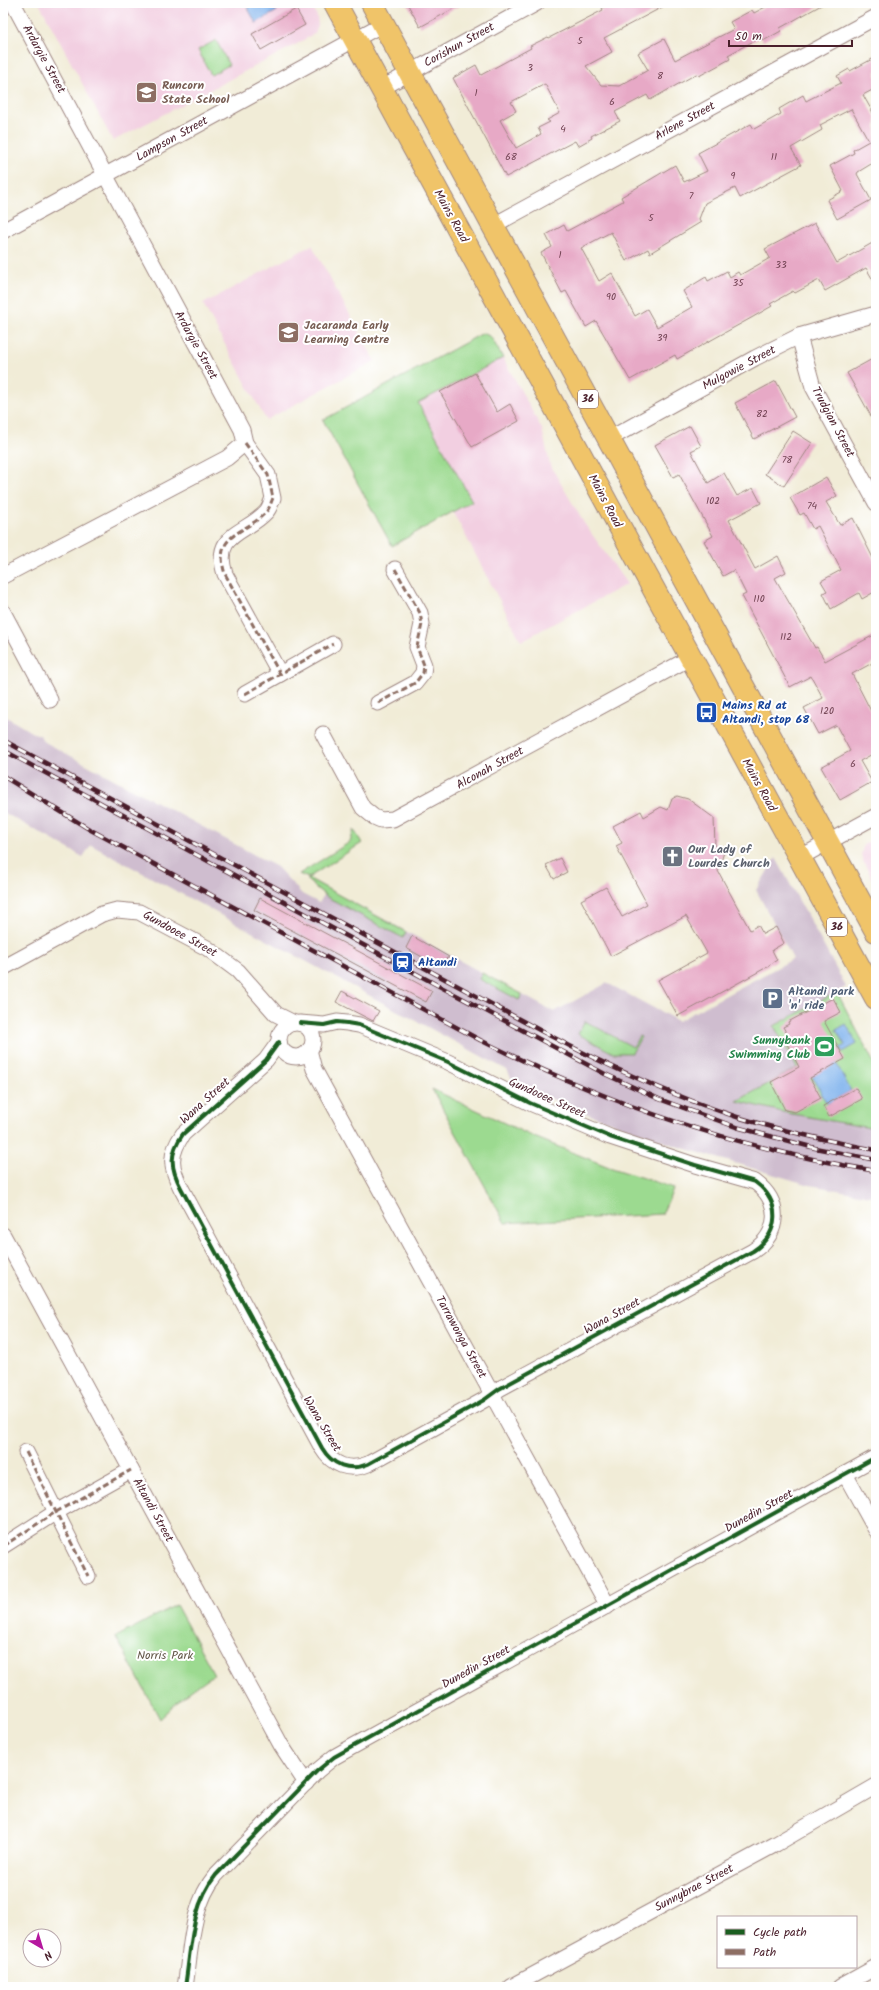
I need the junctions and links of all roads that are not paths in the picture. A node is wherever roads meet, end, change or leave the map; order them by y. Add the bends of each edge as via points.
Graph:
1 (13, 3) edge
2 (335, 3) edge
3 (372, 3) edge
4 (537, 3) edge
5 (876, 17) edge
6 (384, 24) junction
7 (355, 39) junction
8 (410, 72) junction
9 (382, 88) junction
10 (106, 175) junction
11 (494, 225) junction
12 (3, 231) edge
13 (876, 314) edge
14 (799, 336) junction
15 (609, 439) junction
16 (245, 443) junction
17 (876, 503) edge
18 (395, 569) dead end
19 (3, 576) edge
20 (3, 612) edge
21 (333, 644) dead end
22 (690, 658) junction
23 (280, 674) junction
24 (245, 694) dead end
25 (50, 700) dead end
26 (378, 703) dead end
27 (323, 734) dead end
28 (876, 816) edge
29 (829, 842) junction
30 (799, 858) junction
31 (876, 931) edge
32 (3, 968) edge
33 (876, 998) edge
34 (276, 1014) junction
35 (297, 1023) junction
36 (324, 1025) junction
37 (294, 1046) junction
38 (774, 1210) joint
39 (5, 1244) edge
40 (492, 1394) junction
41 (26, 1452) dead end
42 (876, 1457) edge
43 (131, 1470) junction
44 (845, 1474) junction
45 (56, 1512) junction
46 (876, 1530) edge
47 (3, 1546) edge
48 (88, 1576) dead end
49 (608, 1606) junction
50 (306, 1783) junction
51 (876, 1786) edge
52 (876, 1968) edge
53 (185, 1987) edge
54 (511, 1987) edge
55 (840, 1987) edge

1 - 10 street, Ardargie Street
2 - 7 main road, Mains Road / 36
3 - 6 main road, 36
4 - 8 street, Corishun Street
5 - 11 street, Arlene Street
6 - 7 street, Lampson Street
6 - 8 main road, 36
7 - 9 main road, Mains Road / 36
7 - 10 street, Lampson Street
8 - 9 street, Corishun Street
8 - 11 main road, 36
9 - 22 main road, Mains Road / 36
10 - 12 street, Lampson Street
10 - 16 street, Ardargie Street via 118,202 242,430
11 - 15 main road, 36
13 - 14 street, Mulgowie Street
14 - 15 street, Mulgowie Street
14 - 17 street, Trudgian Street via 813,387
15 - 29 main road, 36
16 - 19 street via 227,458
16 - 23 street, Ardargie Street via 268,475 274,498 267,511 233,535 224,546 221,561 225,574
18 - 26 street via 420,613 422,624 417,647 424,665 423,673 415,683
20 - 25 street
21 - 23 street
22 - 27 street, Alconah Street via 393,819 381,820 363,808
22 - 30 main road, Mains Road / 36
23 - 24 street
28 - 29 street
29 - 30 street
29 - 31 main road, 36
30 - 33 main road, Mains Road / 36
32 - 34 street, Gundooee Street via 102,914 129,910 149,916 218,954 238,971
34 - 35 street, Gundooee Street
34 - 37 street
35 - 36 street, Gundooee Street
35 - 37 street, Tarrawonga Street via 306,1026
35 - 37 street via 283,1029
36 - 37 street
36 - 38 street, Gundooee Street via 336,1022 359,1025 448,1062 569,1121 653,1152 751,1181 762,1187
37 - 40 street, Tarrawonga Street via 314,1068
37 - 40 street, Wana Street via 266,1060 183,1134 174,1150 172,1167 325,1454 341,1466 362,1467
38 - 40 street, Wana Street via 774,1220 767,1239 753,1251
39 - 43 street, Altandi Street
40 - 49 street, Tarrawonga Street
41 - 45 street
42 - 44 street, Dunedin Street
43 - 45 street
43 - 50 street, Altandi Street via 281,1745
44 - 46 street
44 - 49 street, Dunedin Street
45 - 47 street
45 - 48 street
49 - 50 street, Dunedin Street via 334,1757
50 - 53 street, Dunedin Street via 216,1875 206,1889 198,1910
51 - 54 street, Sunnybrae Street
52 - 55 street

